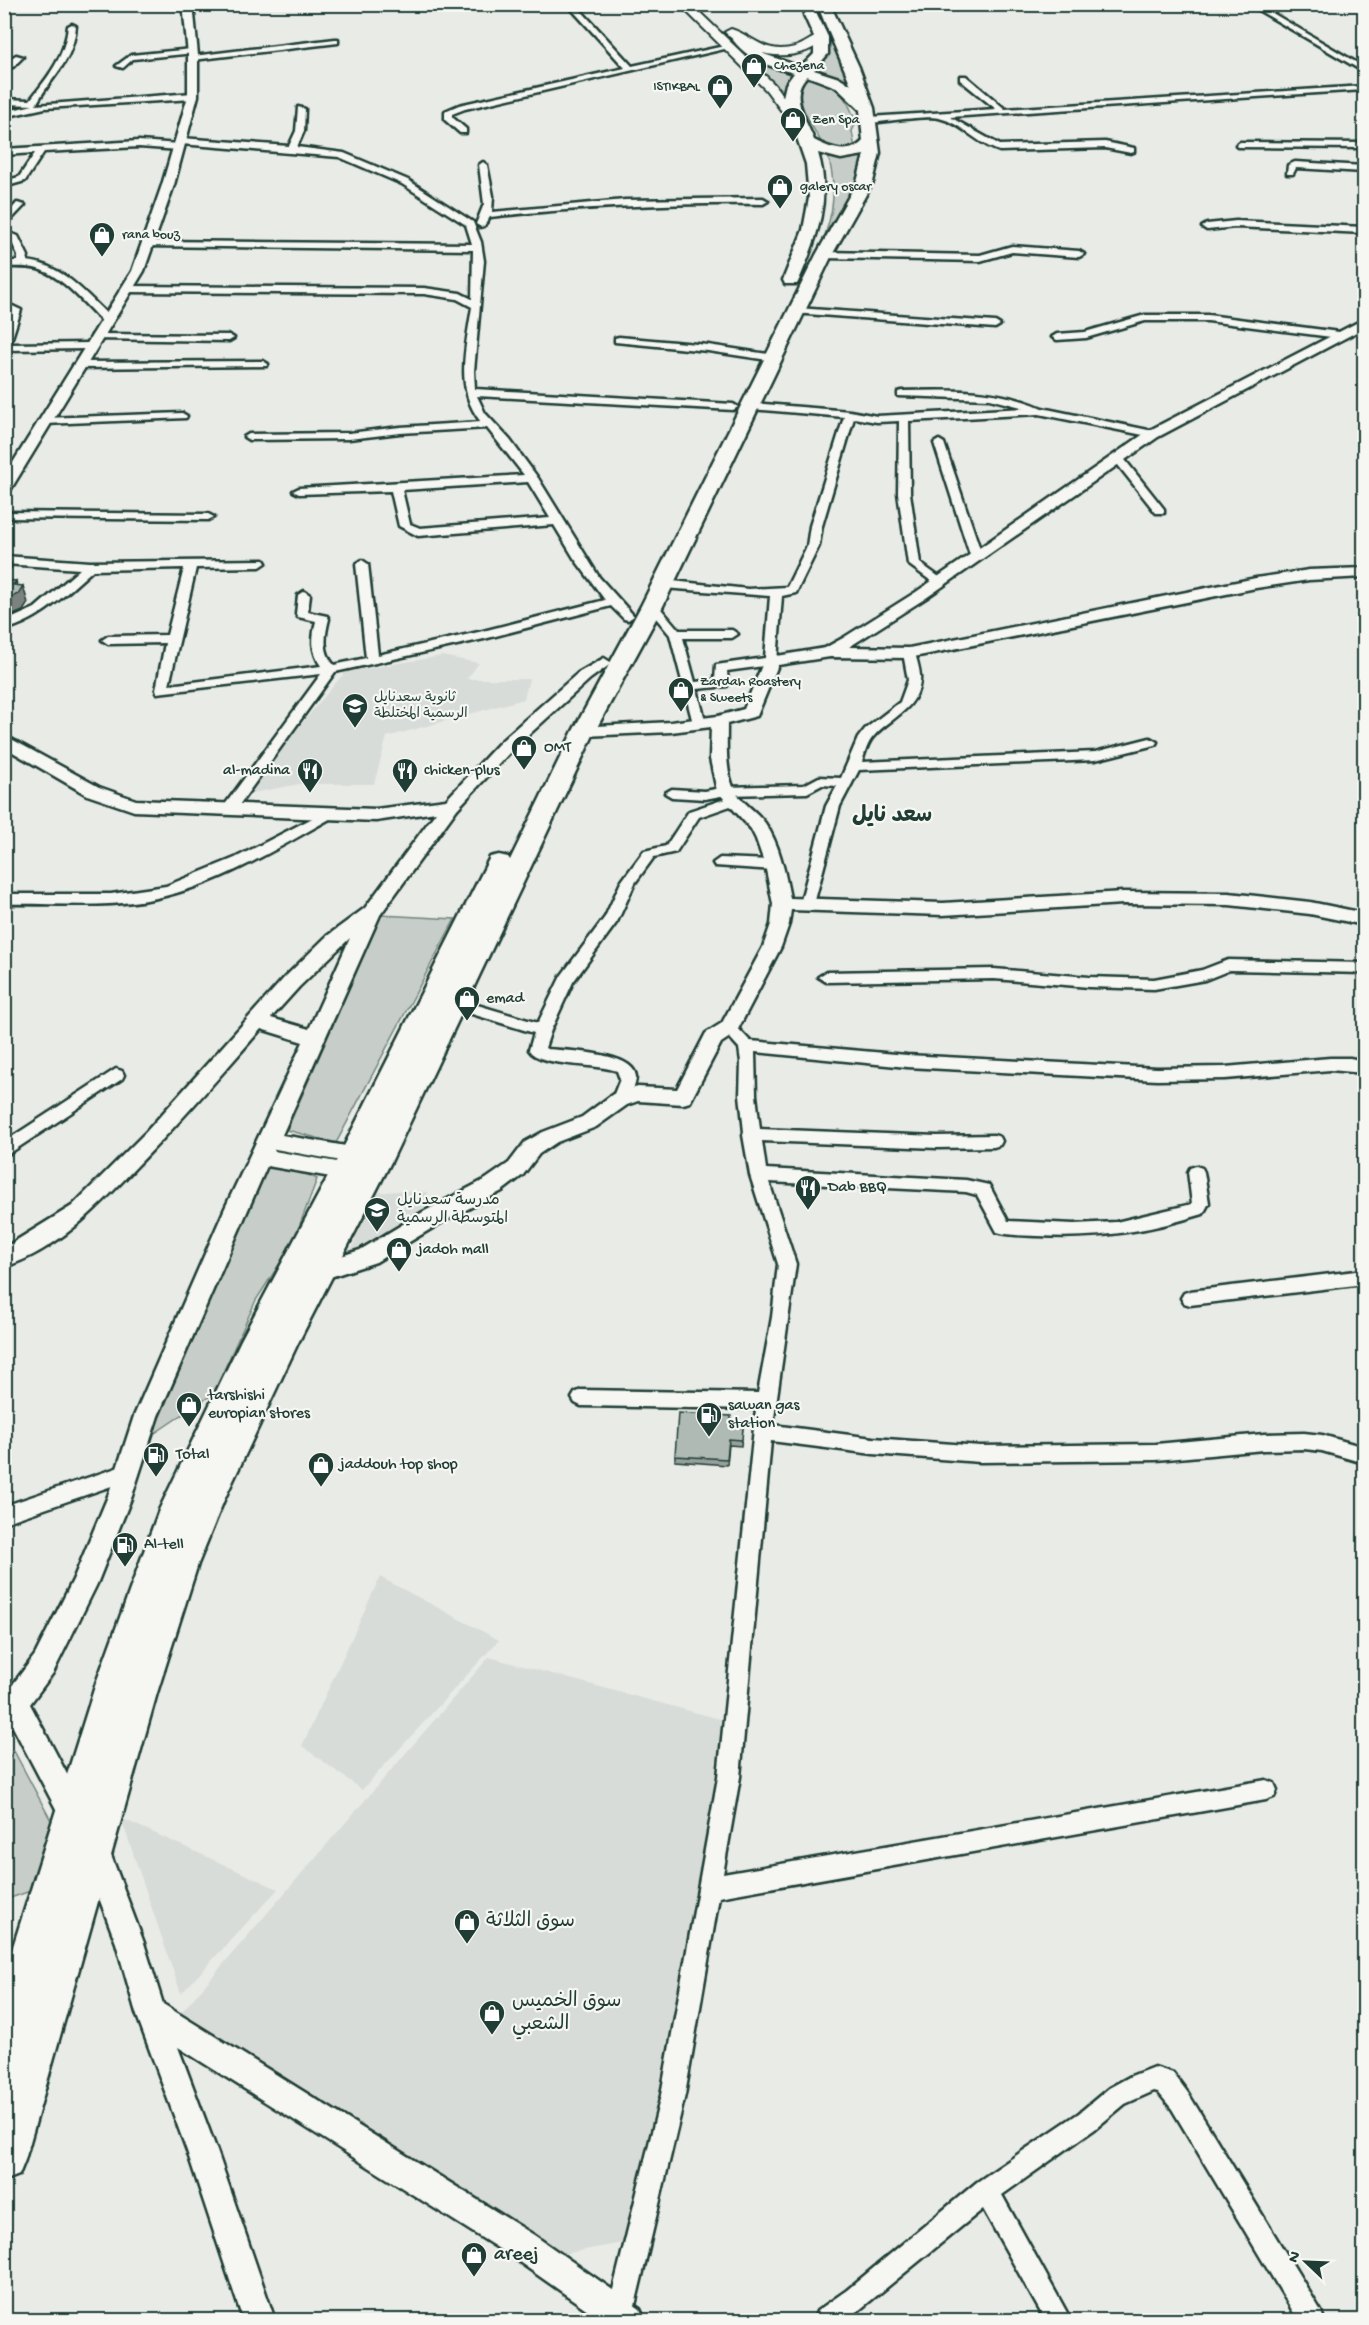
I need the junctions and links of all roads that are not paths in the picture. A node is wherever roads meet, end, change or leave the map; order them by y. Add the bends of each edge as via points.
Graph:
1 (188, 4) edge
2 (570, 4) edge
3 (684, 4) edge
4 (700, 4) edge
5 (806, 4) edge
6 (823, 4) edge
7 (1251, 4) edge
8 (72, 26) dead end
9 (821, 37) junction
10 (335, 41) dead end
11 (734, 44) junction
12 (193, 55) junction
13 (19, 57) dead end
14 (4, 66) edge
15 (120, 66) dead end
16 (630, 69) junction
17 (1365, 70) edge
18 (804, 71) junction
19 (963, 78) dead end
20 (1365, 88) edge
21 (193, 96) junction
22 (4, 101) edge
23 (32, 103) junction
24 (45, 105) junction
25 (301, 109) dead end
26 (1004, 111) junction
27 (868, 114) junction
28 (4, 115) edge
29 (940, 116) junction
30 (463, 131) dead end
31 (803, 134) junction
32 (871, 141) junction
33 (180, 144) junction
34 (1240, 145) dead end
35 (1365, 146) edge
36 (42, 149) junction
37 (292, 149) junction
38 (1131, 150) dead end
39 (4, 152) edge
40 (483, 165) dead end
41 (1365, 169) edge
42 (1290, 172) dead end
43 (4, 184) edge
44 (763, 201) dead end
45 (20, 205) dead end
46 (487, 215) junction
47 (4, 224) edge
48 (1207, 226) dead end
49 (473, 230) junction
50 (1365, 230) edge
51 (4, 234) edge
52 (148, 244) junction
53 (477, 247) junction
54 (1079, 254) dead end
55 (824, 255) junction
56 (4, 264) edge
57 (22, 264) junction
58 (127, 289) junction
59 (4, 305) edge
60 (476, 306) junction
61 (797, 311) junction
62 (106, 320) junction
63 (1365, 323) edge
64 (995, 325) dead end
65 (1339, 335) junction
66 (1057, 337) dead end
67 (229, 338) dead end
68 (619, 340) dead end
69 (93, 341) junction
70 (4, 346) edge
71 (767, 357) junction
72 (263, 364) dead end
73 (78, 365) junction
74 (470, 392) junction
75 (902, 394) dead end
76 (742, 406) junction
77 (1039, 411) junction
78 (850, 414) junction
79 (182, 416) dead end
80 (904, 419) junction
81 (45, 421) junction
82 (491, 425) junction
83 (1154, 434) junction
84 (249, 437) dead end
85 (939, 443) dead end
86 (1118, 458) junction
87 (532, 478) junction
88 (396, 487) junction
89 (4, 489) edge
90 (299, 491) dead end
91 (1160, 511) dead end
92 (4, 515) edge
93 (208, 517) dead end
94 (558, 521) junction
95 (976, 555) junction
96 (4, 560) edge
97 (260, 563) dead end
98 (191, 564) junction
99 (362, 564) dead end
100 (90, 566) junction
101 (1365, 573) edge
102 (938, 582) junction
103 (663, 584) junction
104 (776, 592) junction
105 (304, 595) dead end
106 (635, 610) junction
107 (4, 626) edge
108 (676, 634) junction
109 (732, 634) dead end
110 (172, 639) junction
111 (108, 640) dead end
112 (828, 652) junction
113 (909, 653) junction
114 (372, 659) junction
115 (771, 661) junction
116 (604, 663) junction
117 (331, 669) junction
118 (689, 686) junction
119 (719, 721) junction
120 (699, 724) junction
121 (584, 732) junction
122 (4, 740) edge
123 (1149, 742) dead end
124 (854, 766) junction
125 (846, 782) junction
126 (672, 793) dead end
127 (730, 795) junction
128 (451, 804) junction
129 (229, 809) junction
130 (330, 813) junction
131 (376, 815) junction
132 (429, 833) junction
133 (720, 863) dead end
134 (774, 865) junction
135 (4, 899) edge
136 (782, 904) junction
137 (807, 904) junction
138 (371, 913) junction
139 (1365, 919) edge
140 (1365, 968) edge
141 (826, 977) dead end
142 (454, 1003) junction
143 (260, 1021) junction
144 (729, 1028) junction
145 (543, 1030) junction
146 (314, 1038) junction
147 (746, 1046) junction
148 (1365, 1067) edge
149 (116, 1075) dead end
150 (620, 1099) junction
151 (751, 1135) junction
152 (994, 1141) dead end
153 (265, 1149) junction
154 (4, 1151) edge
155 (361, 1165) junction
156 (1196, 1172) dead end
157 (758, 1175) junction
158 (4, 1259) edge
159 (318, 1272) junction
160 (1365, 1277) edge
161 (1190, 1298) dead end
162 (581, 1398) dead end
163 (766, 1401) junction
164 (764, 1432) junction
165 (1365, 1455) edge
166 (128, 1472) junction
167 (4, 1515) edge
168 (10, 1711) edge
169 (1266, 1790) dead end
170 (72, 1813) junction
171 (94, 1845) junction
172 (711, 1887) junction
173 (151, 2013) junction
174 (4, 2040) edge
175 (4, 2160) edge
176 (986, 2191) junction
177 (625, 2317) edge
178 (259, 2320) edge
179 (826, 2320) edge
180 (1059, 2320) edge
181 (1312, 2320) edge

1 - 12 street
2 - 16 street
3 - 11 main road
4 - 11 main road
5 - 9 highway
6 - 27 highway
7 - 17 street
8 - 23 street via 72,42 65,59
9 - 11 main road via 808,47 784,52
9 - 18 highway via 821,54
10 - 12 street
11 - 16 street
11 - 18 highway
11 - 31 main road
12 - 15 street via 130,57
12 - 21 street
13 - 14 street
16 - 30 street via 448,113 448,118
18 - 27 highway via 844,86
18 - 31 highway via 790,89
19 - 26 street
20 - 26 street
21 - 24 street
21 - 33 street
22 - 23 street
23 - 24 street
24 - 28 street
25 - 37 street via 300,131
26 - 29 street
27 - 29 street
27 - 32 highway
29 - 38 street via 1000,148 1105,145
31 - 32 highway via 821,150 841,154 859,152
31 - 71 highway via 816,181 817,211
32 - 55 highway via 872,160 865,182
33 - 36 street
33 - 37 street
33 - 52 street
34 - 35 street
36 - 39 street
36 - 43 street via 22,179
37 - 49 street via 341,155 405,182 470,224
40 - 46 street
41 - 42 street via 1295,165
44 - 46 street via 698,199
45 - 47 street
46 - 49 street
48 - 50 street
49 - 53 street
51 - 57 street via 15,238 23,256
52 - 53 street
52 - 58 street
53 - 60 street
54 - 55 street via 1024,249 980,258
55 - 61 highway
56 - 57 street
57 - 62 street via 40,267 56,276
58 - 60 street via 424,291 460,296
58 - 62 street
59 - 70 street via 16,310
60 - 74 street
61 - 64 street
61 - 71 highway
62 - 69 street
63 - 65 street
65 - 66 street via 1208,318 1146,318 1086,335
65 - 83 street
67 - 69 street
68 - 71 street
69 - 70 street
69 - 73 street
71 - 76 highway
72 - 73 street
73 - 81 street
74 - 76 street
74 - 82 street via 474,406
75 - 77 street via 1000,396
76 - 78 street
76 - 103 highway
76 - 106 highway
77 - 80 street
77 - 83 street
78 - 80 street
78 - 104 street via 813,546 792,590
79 - 81 street
80 - 102 street via 904,493 914,564
81 - 89 street
82 - 84 street
82 - 87 street
83 - 86 street
85 - 95 street
86 - 91 street
86 - 95 street
87 - 88 street
87 - 94 street
88 - 90 street
88 - 94 street via 405,526 413,531
92 - 93 street
94 - 106 street via 596,581
95 - 102 street
96 - 100 street
97 - 98 street
98 - 100 street
98 - 110 street
99 - 114 street
100 - 107 street via 34,614
101 - 113 street via 1267,581
102 - 112 street
103 - 104 street
103 - 106 highway
104 - 115 street
105 - 117 street via 302,614 323,619 318,640 324,662
106 - 108 street
106 - 114 street
106 - 116 highway
106 - 121 highway
108 - 109 street
108 - 118 street
110 - 111 street
110 - 117 street via 162,690
112 - 113 street
112 - 115 street
113 - 124 street via 914,680 906,702 870,732
114 - 117 street
115 - 118 street via 720,668 722,683
115 - 119 street via 753,710
116 - 128 street via 584,676 506,746
116 - 155 highway via 481,899
117 - 129 street
118 - 120 street
119 - 120 street
119 - 127 street via 719,759
120 - 121 street
121 - 142 highway
122 - 129 street via 75,782 121,802
123 - 124 street via 1095,756
124 - 125 street
125 - 127 street via 819,781 807,789
125 - 137 street via 828,821
126 - 127 street
127 - 134 street via 758,826
127 - 145 street via 694,814 671,849 649,854 628,882 612,919 566,980
128 - 131 street
128 - 132 street
129 - 130 street
130 - 131 street
130 - 135 street via 207,876 164,892 124,897
131 - 132 street
132 - 138 street
133 - 134 street
134 - 136 street
136 - 137 street
136 - 144 street via 772,948
137 - 139 street via 943,909 1123,898 1229,899
138 - 143 street via 315,959
138 - 146 street
140 - 141 street via 1228,965 1205,975 1154,984 994,974
142 - 145 street
142 - 155 highway
143 - 146 street
143 - 158 street via 80,1212
144 - 147 street
144 - 150 street via 713,1038 683,1096 638,1094
145 - 150 street via 537,1050 544,1054 595,1060 624,1069 628,1080
146 - 153 street
147 - 148 street via 907,1061 1157,1074 1330,1064
147 - 151 street
149 - 154 street
150 - 159 street via 589,1122 532,1148 516,1169 494,1185 368,1256
151 - 152 street via 937,1143
151 - 157 street
153 - 155 street
153 - 166 street via 146,1416
155 - 159 highway
155 - 170 highway via 227,1397 176,1510
156 - 157 street via 1202,1203 1197,1209 1104,1230 1003,1227 983,1190 966,1186
157 - 163 street via 787,1264
159 - 171 highway via 245,1418 182,1564
160 - 161 street
162 - 163 street
163 - 164 street
164 - 165 street via 980,1454 1156,1452 1304,1441
164 - 172 street via 729,1777
166 - 167 street
166 - 168 street via 64,1626 44,1664
168 - 170 street
169 - 172 street
170 - 171 street
170 - 174 highway
171 - 173 street
171 - 175 highway
172 - 177 street via 673,2095
173 - 177 street via 523,2246
173 - 178 street
176 - 179 street
176 - 180 street
176 - 181 street via 1118,2096 1154,2079 1165,2081

